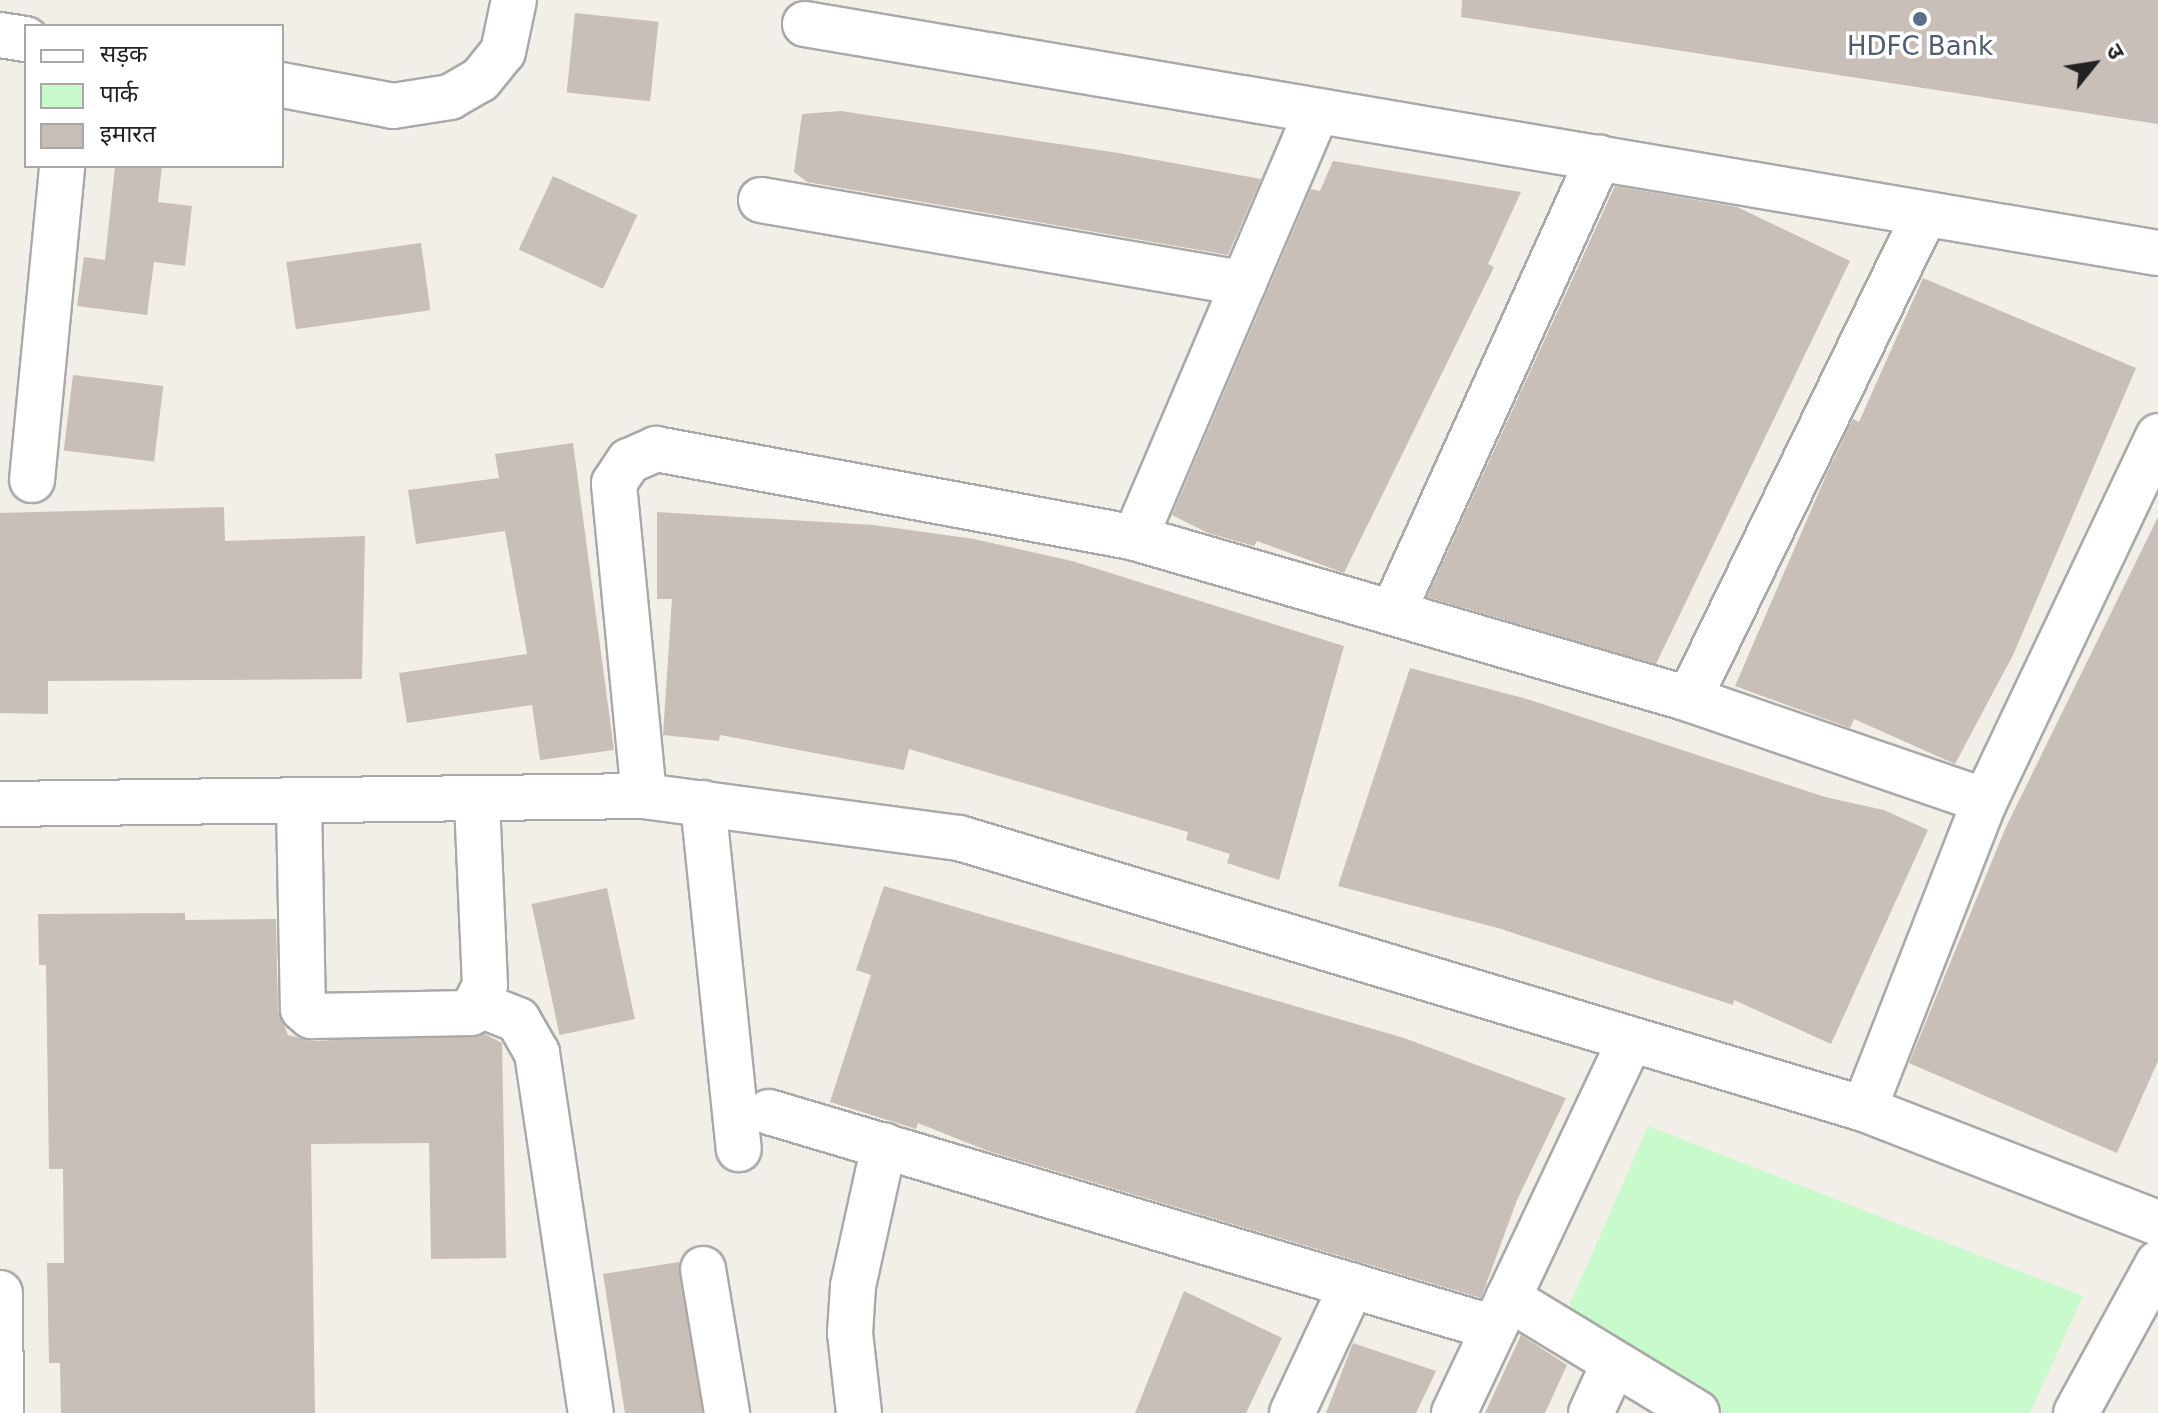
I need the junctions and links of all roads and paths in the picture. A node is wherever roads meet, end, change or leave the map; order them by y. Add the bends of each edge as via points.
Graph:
1 (514, 0) edge
2 (805, 24) dead end
3 (0, 35) edge
4 (24, 39) edge
5 (284, 85) edge
6 (1317, 111) junction
7 (1599, 158) junction
8 (62, 168) edge
9 (761, 200) dead end
10 (1925, 214) junction
11 (2158, 253) edge
12 (1244, 283) junction
13 (2158, 436) edge
14 (32, 480) dead end
15 (1135, 538) junction
16 (1393, 612) junction
17 (1689, 699) junction
18 (644, 796) junction
19 (477, 800) junction
20 (1985, 801) junction
21 (703, 803) junction
22 (0, 804) edge
23 (299, 805) junction
24 (480, 1005) junction
25 (1630, 1040) junction
26 (1864, 1109) junction
27 (769, 1112) dead end
28 (884, 1145) junction
29 (739, 1149) dead end
30 (2158, 1223) edge
31 (2158, 1263) edge
32 (703, 1269) dead end
33 (1352, 1285) junction
34 (0, 1293) edge
35 (1501, 1313) junction
36 (1614, 1363) junction
37 (1, 1413) edge
38 (591, 1413) edge
39 (727, 1413) edge
40 (859, 1413) edge
41 (1292, 1413) edge
42 (1454, 1413) edge
43 (1591, 1413) edge
44 (1697, 1413) edge
45 (2076, 1413) edge

1 - 5 street via 503,52 480,80 450,97 393,106
2 - 6 street
3 - 4 street
6 - 7 street
6 - 12 street
7 - 10 street
7 - 16 street
8 - 14 street
9 - 12 street
10 - 11 street
10 - 17 street
12 - 15 street
13 - 20 street
15 - 16 street
15 - 18 street via 656,449 629,461 614,483
16 - 17 street
17 - 20 street
18 - 19 street
18 - 21 street
19 - 23 street
19 - 24 street via 485,985
20 - 26 street
21 - 25 street via 959,838
21 - 29 street
22 - 23 street
23 - 24 street via 303,1009 311,1016 471,1013
24 - 38 street via 518,1020 537,1053
25 - 26 street
25 - 35 street
26 - 30 street
27 - 28 street
28 - 33 street
28 - 40 street via 853,1286 850,1333
31 - 45 street
32 - 39 street
33 - 35 street
33 - 41 street
34 - 37 street
35 - 36 street
35 - 42 street
36 - 43 street
36 - 44 street

